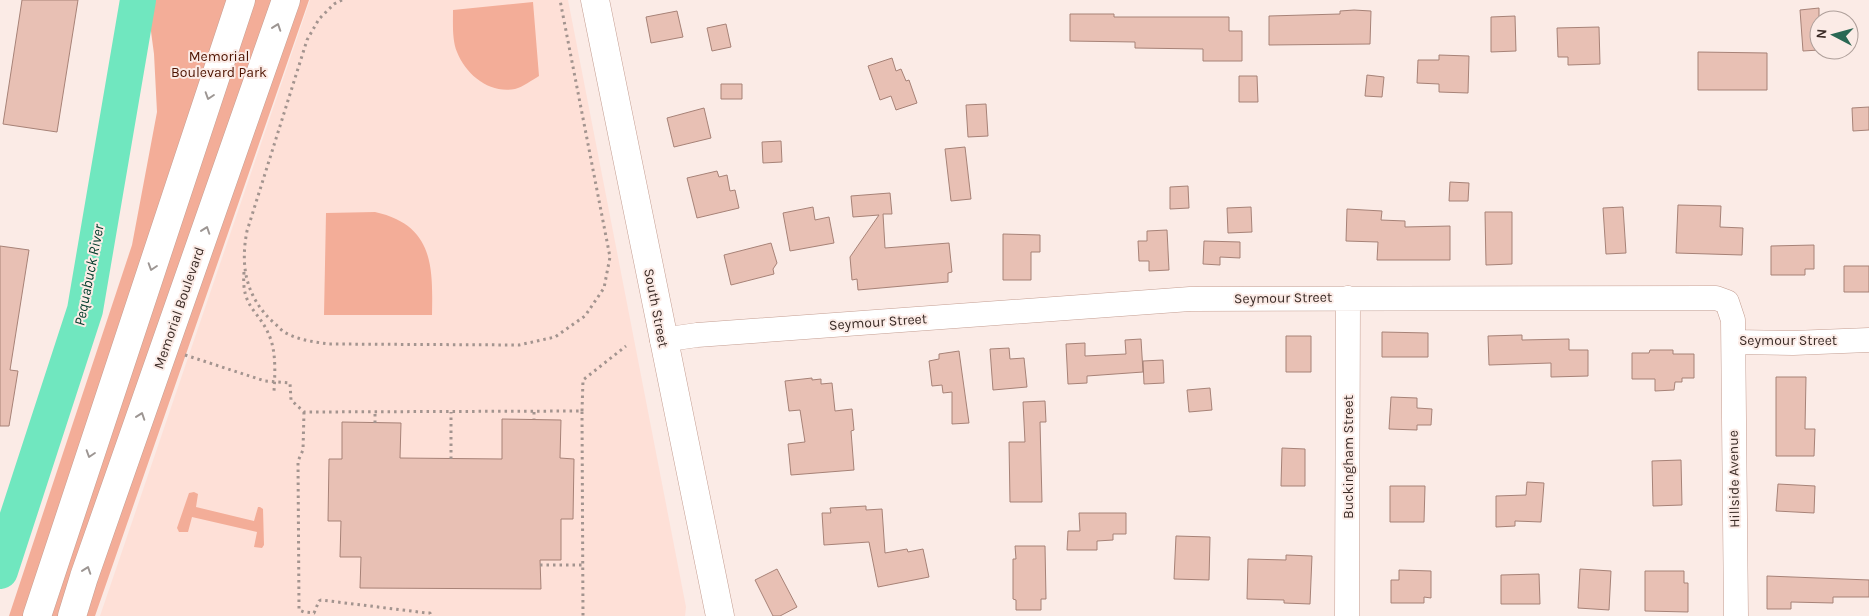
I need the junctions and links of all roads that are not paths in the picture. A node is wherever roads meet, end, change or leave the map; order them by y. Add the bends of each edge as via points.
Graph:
1 (241, 0) edge
2 (286, 0) edge
3 (595, 0) edge
4 (1348, 298) junction
5 (662, 340) junction
6 (1869, 340) edge
7 (1734, 342) junction
8 (37, 616) edge
9 (72, 616) edge
10 (720, 616) edge
11 (1348, 616) edge
12 (1736, 616) edge

1 -> 8 main road
9 -> 2 main road, Memorial Boulevard
3 - 5 main road, South Street
4 - 5 street, Seymour Street via 1190,299
4 - 7 street, Seymour Street via 1716,298 1727,302 1733,320
4 - 11 street, Buckingham Street
5 - 10 main road, South Street
6 - 7 street, Seymour Street
7 - 12 street, Hillside Avenue

